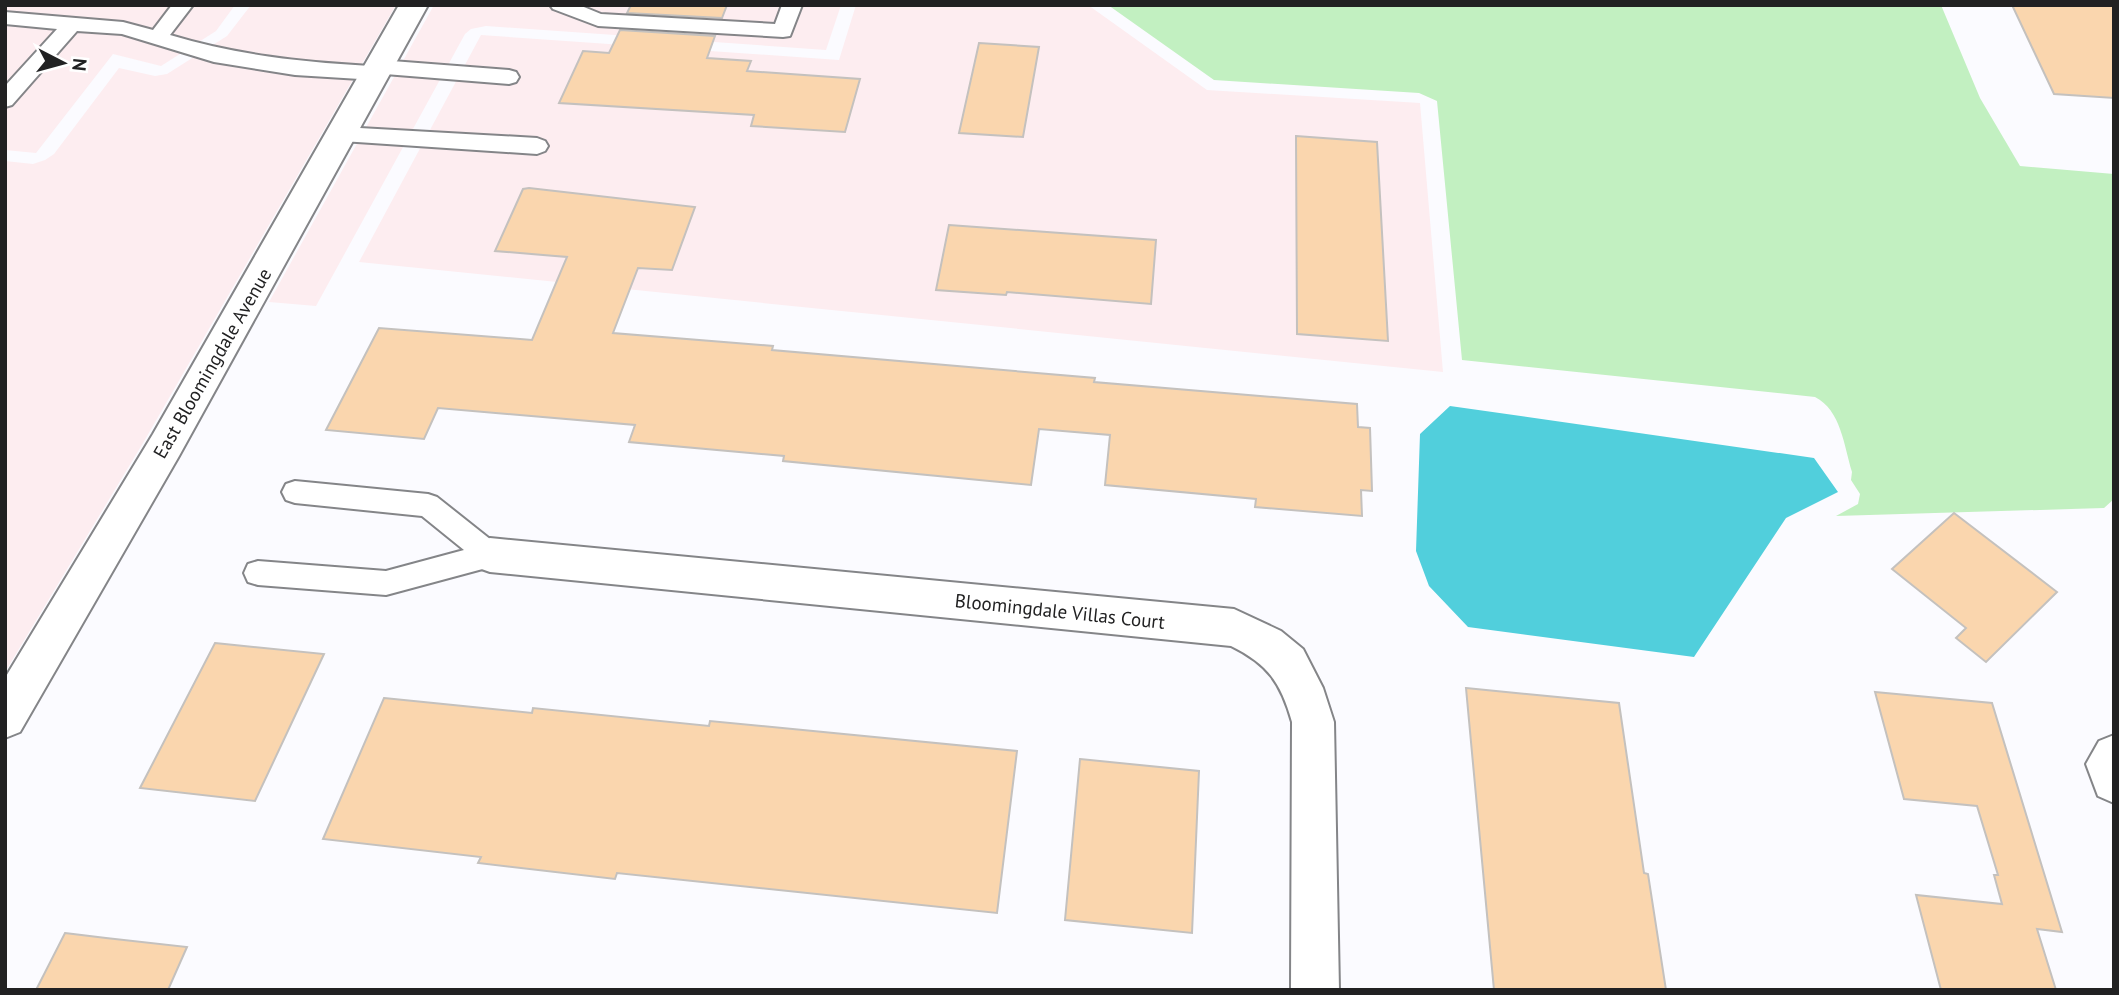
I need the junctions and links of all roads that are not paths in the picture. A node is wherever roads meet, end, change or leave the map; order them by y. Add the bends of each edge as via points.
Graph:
1 (183, 5) edge
2 (414, 5) edge
3 (560, 5) edge
4 (792, 5) edge
5 (5, 18) edge
6 (73, 23) junction
7 (157, 38) junction
8 (378, 70) junction
9 (509, 77) dead end
10 (5, 100) edge
11 (342, 134) junction
12 (537, 146) dead end
13 (295, 492) dead end
14 (490, 555) junction
15 (258, 573) dead end
16 (5, 718) edge
17 (2114, 756) edge
18 (2114, 781) edge
19 (1315, 990) edge

1 - 7 lane
2 - 8 street, East Bloomingdale Avenue
3 - 4 lane via 598,20 783,31
5 - 6 lane
6 - 7 lane via 123,28
6 - 10 lane
7 - 8 lane via 214,55 295,68
8 - 9 lane
8 - 11 street, East Bloomingdale Avenue
11 - 12 lane
11 - 16 street, East Bloomingdale Avenue
13 - 14 lane via 428,505
14 - 15 lane via 387,583
14 - 19 street, Bloomingdale Villas Court via 1234,628 1263,640 1289,662 1304,687 1313,722
17 - 18 street via 2108,764

